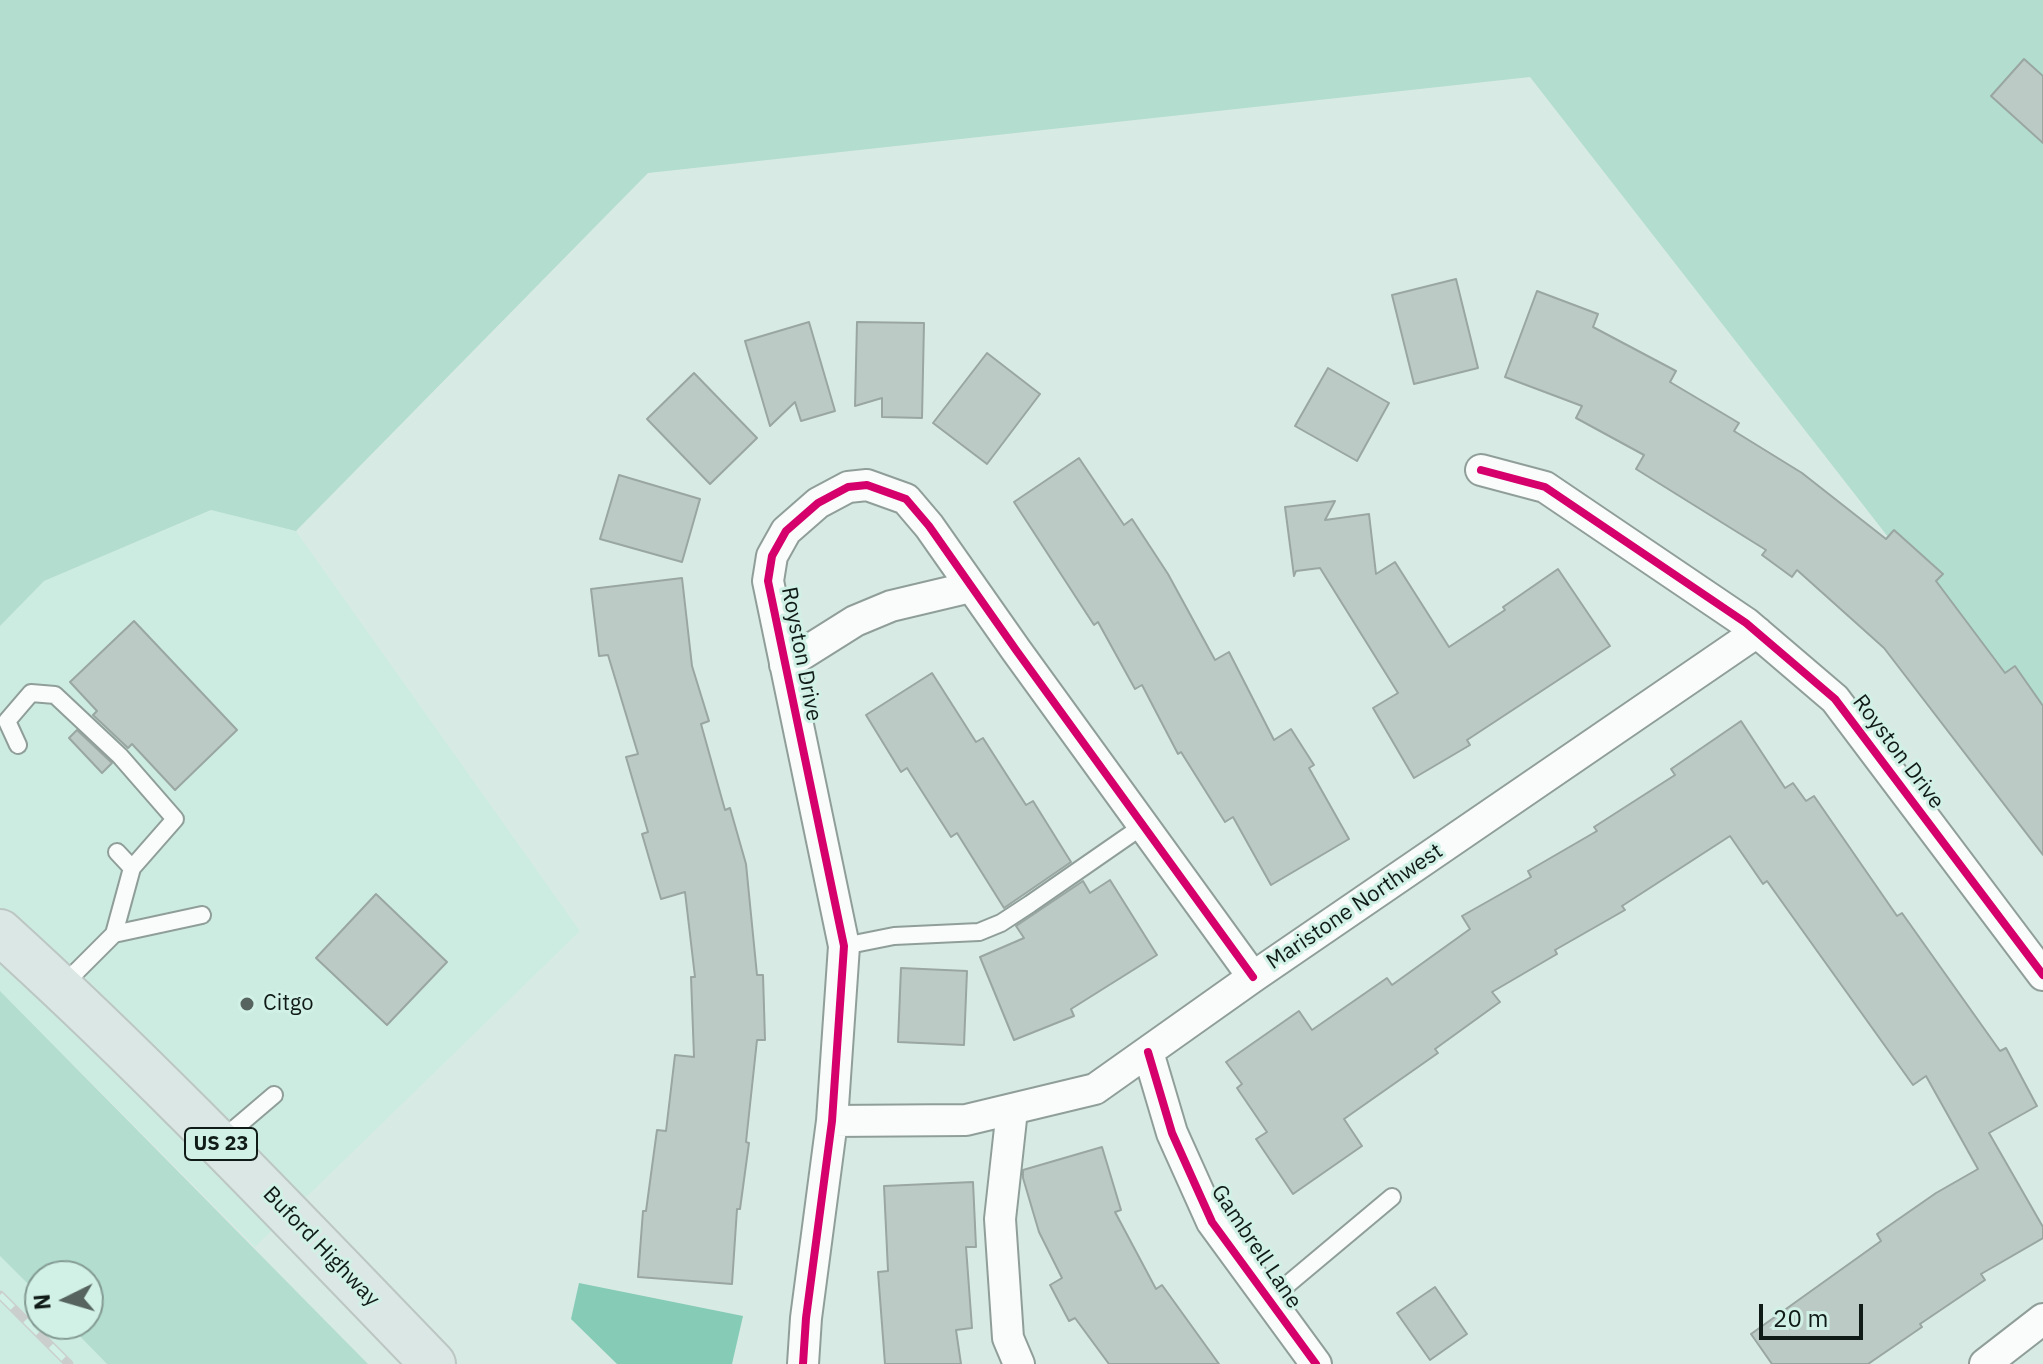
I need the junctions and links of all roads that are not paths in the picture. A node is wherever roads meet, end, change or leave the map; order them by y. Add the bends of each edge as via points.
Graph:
1 (1481, 470) dead end
2 (971, 587) junction
3 (1757, 632) junction
4 (785, 665) junction
5 (18, 745) dead end
6 (1144, 825) junction
7 (117, 852) dead end
8 (132, 868) junction
9 (202, 915) dead end
10 (0, 932) edge
11 (114, 934) junction
12 (844, 946) junction
13 (2043, 975) edge
14 (1253, 977) junction
15 (61, 987) junction
16 (1148, 1052) junction
17 (274, 1095) dead end
18 (1012, 1110) junction
19 (832, 1121) junction
20 (219, 1142) junction
21 (1392, 1197) dead end
22 (1269, 1300) junction
23 (2043, 1319) edge
24 (433, 1364) edge
25 (803, 1364) edge
26 (1019, 1364) edge
27 (1316, 1364) edge
28 (1985, 1364) edge

1 - 3 street, Royston Drive via 1545,487
2 - 4 street, Royston Drive via 891,606 855,621
2 - 4 street, Royston Drive via 906,499 867,485 848,487 818,503 786,531 772,556 768,581
2 - 6 street, Royston Drive
3 - 13 street, Royston Drive via 1835,699
3 - 14 street, Maristone Northwest
4 - 12 street, Royston Drive
5 - 8 lane via 7,721 31,693 55,695 120,756 175,819
6 - 12 lane via 1001,923 979,932 875,938
6 - 14 street, Royston Drive
7 - 8 lane
8 - 11 lane
9 - 11 lane
10 - 15 main road, Buford Highway / US 23
11 - 15 lane
12 - 19 street, Royston Drive
14 - 16 street, Maristone Northwest
15 - 20 main road, Buford Highway / US 23
16 - 18 street, Maristone Northwest via 1095,1089
16 - 22 street, Gambrell Lane via 1172,1133 1197,1192 1212,1222
17 - 20 lane
18 - 19 street, Maristone Northwest via 966,1120
18 - 26 street via 1000,1219 1008,1338
19 - 25 street, Royston Drive
20 - 24 main road, Buford Highway / US 23
21 - 22 lane
22 - 27 street, Gambrell Lane
23 - 28 street

